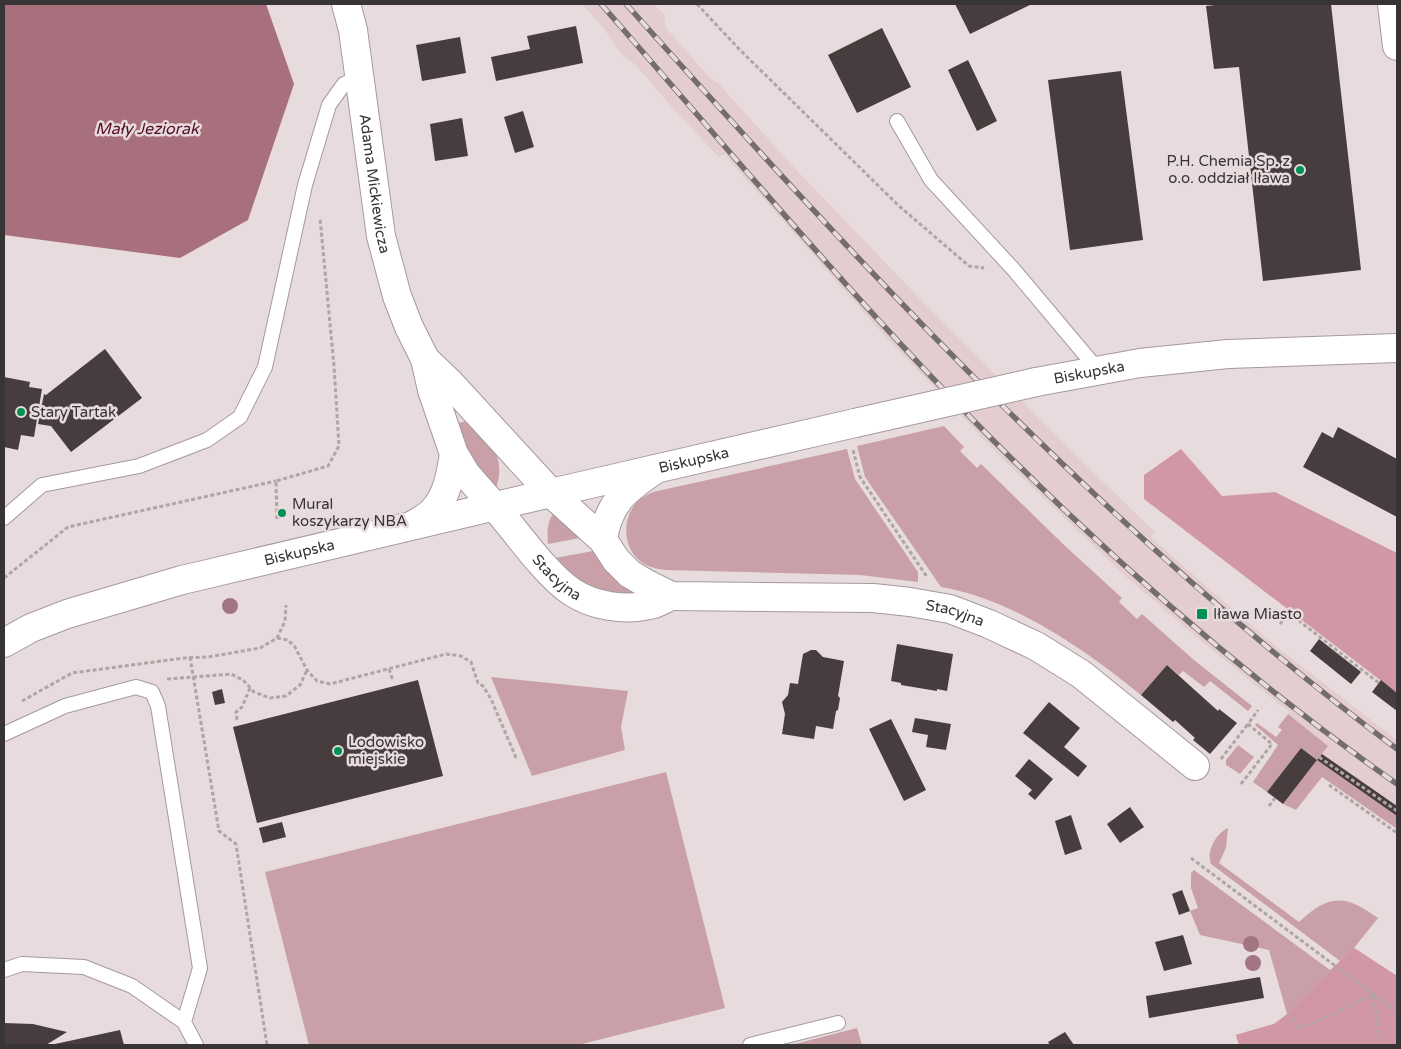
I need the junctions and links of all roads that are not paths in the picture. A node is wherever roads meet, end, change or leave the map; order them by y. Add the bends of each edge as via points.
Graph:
1 (346, 4) edge
2 (1392, 4) edge
3 (1397, 46) edge
4 (359, 77) junction
5 (897, 121) dead end
6 (1397, 348) edge
7 (425, 359) junction
8 (1098, 370) junction
9 (454, 454) junction
10 (656, 469) junction
11 (551, 493) junction
12 (495, 507) junction
13 (4, 518) edge
14 (412, 526) junction
15 (603, 540) junction
16 (671, 596) junction
17 (4, 643) edge
18 (4, 734) edge
19 (1206, 765) road end
20 (4, 970) edge
21 (184, 1022) junction
22 (838, 1023) dead end
23 (196, 1045) edge
24 (750, 1045) edge

1 - 4 street, Adama Mickiewicza
2 - 3 street
4 - 7 street, Adama Mickiewicza via 381,236 397,296
4 - 13 lane via 344,84 329,105 305,185 264,367 240,417 207,440 139,466 42,484
5 - 8 lane via 930,180 1014,270
6 - 8 street, Biskupska via 1228,354
7 - 9 street, Adama Mickiewicza
7 - 11 street, Adama Mickiewicza
8 - 10 street, Biskupska, bridge via 1036,382 854,435
9 - 12 street, Adama Mickiewicza via 466,474
9 - 14 street via 451,476 441,498 433,511
10 - 11 street, Biskupska
10 - 15 street via 632,485 611,509
11 - 12 street, Biskupska
11 - 15 street, Stacyjna
12 - 14 street, Biskupska
12 - 16 street, Stacyjna via 554,576 572,592 591,602 632,608 651,605
14 - 17 street, Biskupska via 116,598 31,628
15 - 16 street, Stacyjna via 630,574
16 - 19 street, Stacyjna via 873,598 950,609 1036,646 1081,674
18 - 21 lane via 65,706 136,687 152,692 158,706 200,968
20 - 21 lane via 22,964 84,966 132,986
21 - 23 lane
22 - 24 lane

